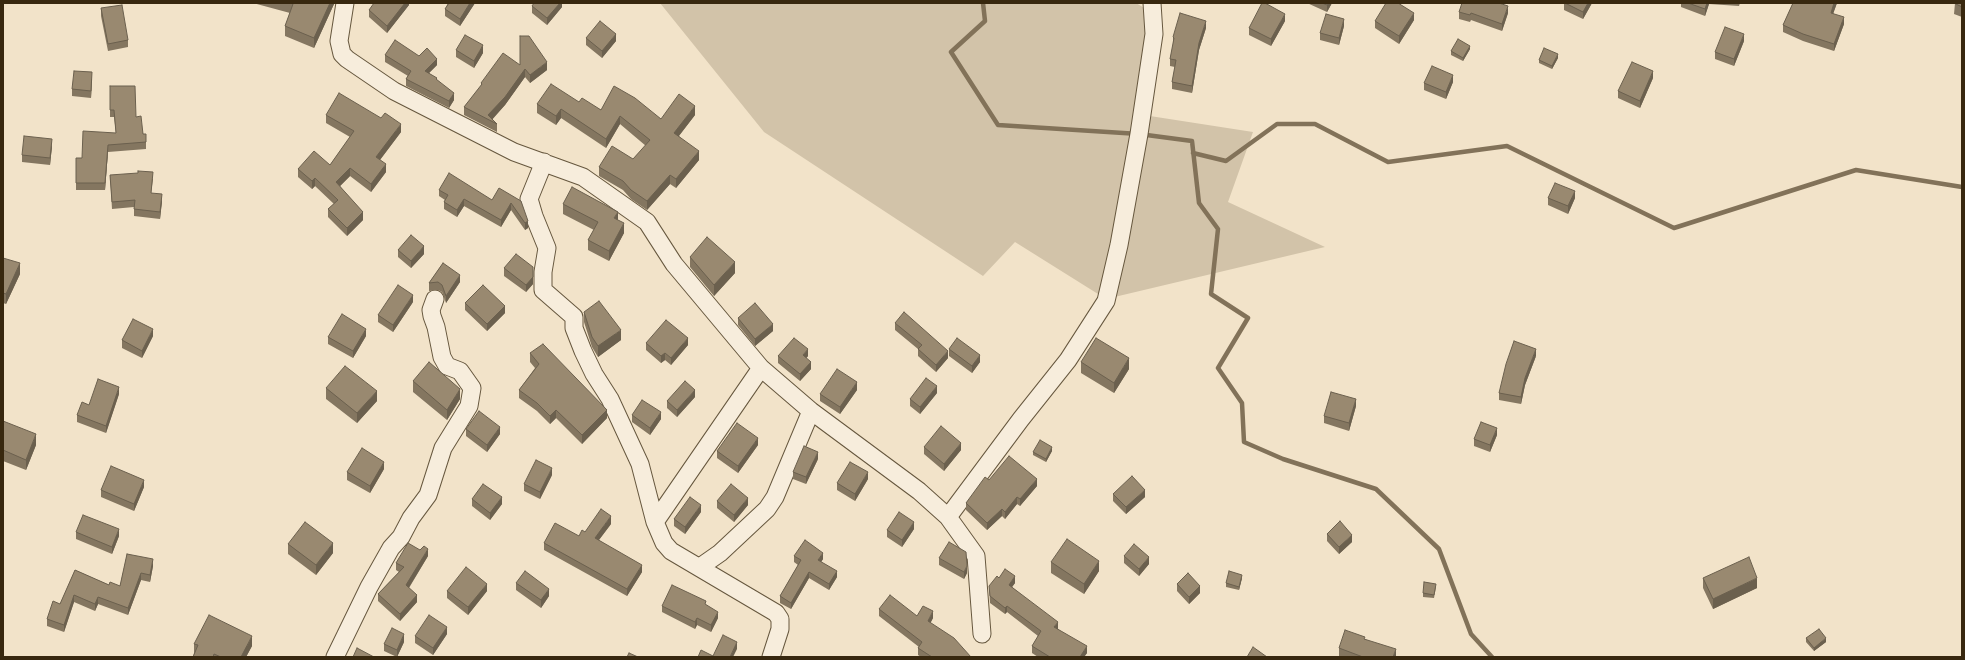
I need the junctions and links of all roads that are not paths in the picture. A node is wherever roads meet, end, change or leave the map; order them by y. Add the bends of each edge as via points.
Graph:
1 (345, 3) edge
2 (1152, 3) edge
3 (544, 162) junction
4 (435, 300) dead end
5 (761, 368) junction
6 (811, 411) junction
7 (948, 517) junction
8 (655, 522) junction
9 (700, 567) junction
10 (982, 634) dead end
11 (335, 657) edge
12 (771, 657) edge

1 - 3 street via 339,41 342,54 347,59 394,91 514,152
2 - 7 street via 1154,34 1139,134 1106,301 1068,360
3 - 5 street via 584,177 647,222 674,264
3 - 8 street via 529,199 548,248 543,272 543,290 574,317 574,328 594,374 610,399 640,464
4 - 11 street via 431,310 442,357 447,366 460,371 472,388 468,406 443,448 428,495 384,561
5 - 6 street
5 - 8 street
6 - 7 street via 919,491
6 - 9 street via 780,487 767,509 720,553
7 - 10 street via 976,556
8 - 9 street via 664,543
9 - 12 street via 776,613 780,619 780,628

